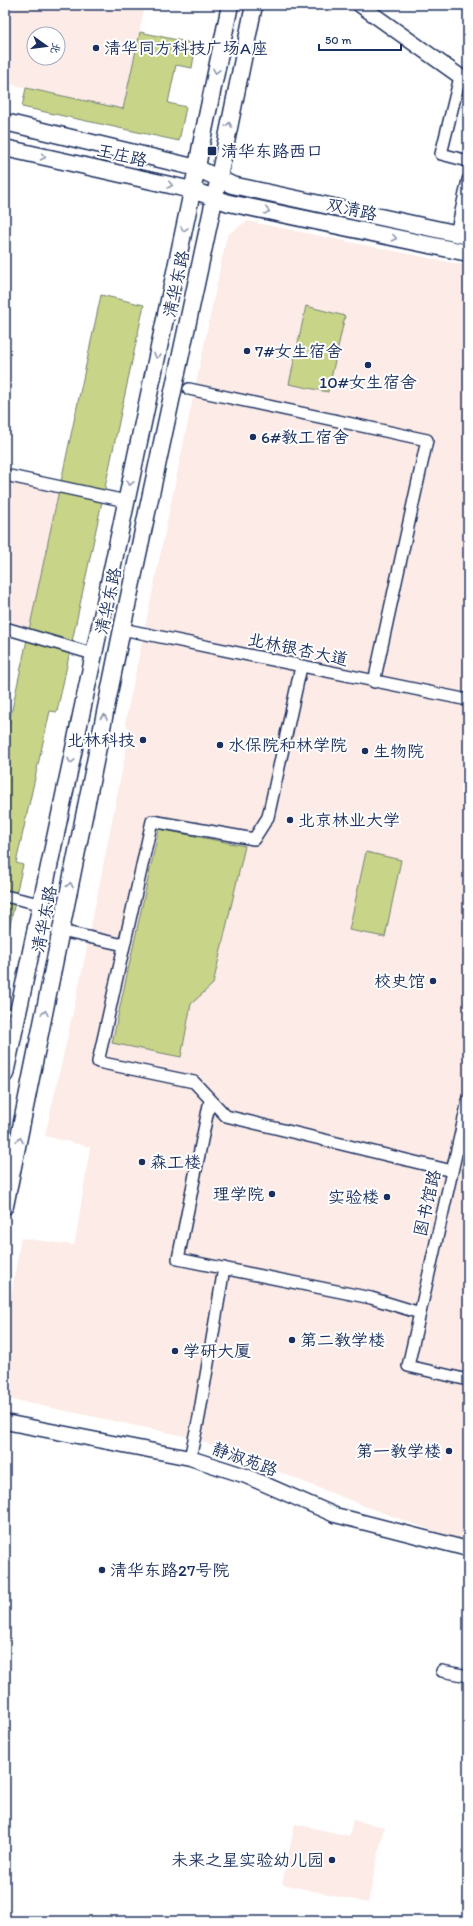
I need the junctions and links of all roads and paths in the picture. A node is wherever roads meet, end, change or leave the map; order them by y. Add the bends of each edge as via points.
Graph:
1 (230, 5) edge
2 (254, 5) edge
3 (360, 5) edge
4 (464, 79) edge
5 (5, 122) edge
6 (5, 148) edge
7 (468, 160) edge
8 (197, 168) junction
9 (468, 180) edge
10 (225, 181) junction
11 (192, 190) junction
12 (221, 201) junction
13 (462, 235) edge
14 (468, 253) edge
15 (189, 389) dead end
16 (5, 475) edge
17 (126, 500) junction
18 (5, 628) edge
19 (122, 630) junction
20 (93, 654) junction
21 (301, 667) junction
22 (374, 682) junction
23 (468, 700) edge
24 (5, 896) edge
25 (40, 904) junction
26 (61, 931) junction
27 (124, 945) junction
28 (5, 1074) edge
29 (210, 1100) junction
30 (468, 1101) edge
31 (463, 1148) edge
32 (452, 1171) junction
33 (5, 1206) edge
34 (224, 1268) junction
35 (420, 1312) junction
36 (468, 1380) edge
37 (5, 1422) edge
38 (190, 1458) junction
39 (468, 1549) edge
40 (442, 1671) dead end
41 (468, 1676) edge

1 -> 8 main road, 清华东路
10 -> 2 main road, 清华东路
3 - 4 street
4 - 7 street via 441,154
5 - 8 main road, 王庄路
6 -> 11 main road, 王庄路
8 - 10 main road, 王庄路
8 - 11 main road, 清华东路
9 - 13 street
10 - 12 main road, 清华东路
10 - 13 main road, 双清路
11 - 12 main road, 王庄路
11 -> 17 main road, 清华东路
12 -> 14 main road, 双清路
12 - 19 main road, 清华东路
15 - 22 street via 426,440
16 - 17 street
17 - 20 main road, 清华东路
18 - 20 street
19 - 21 street, 北林银杏大道
26 -> 19 main road, 清华东路
20 -> 25 main road, 清华东路
21 - 22 street, 北林银杏大道
21 - 27 street via 268,817 254,839 152,821
22 - 23 street, 北林银杏大道
24 - 25 street
25 - 28 main road, 清华东路
26 - 27 street
33 -> 26 main road, 清华东路
27 - 29 street via 98,1062 194,1082
29 - 32 street via 226,1116
29 - 34 street via 178,1259
30 - 31 street, 图书馆路
31 - 32 street, 图书馆路
32 - 35 street, 图书馆路
34 - 35 street via 371,1298
34 - 38 street
35 - 36 street, 图书馆路 via 408,1366
37 - 38 street, 静淑苑路
38 - 39 street, 静淑苑路 via 246,1476 335,1515
40 - 41 street

